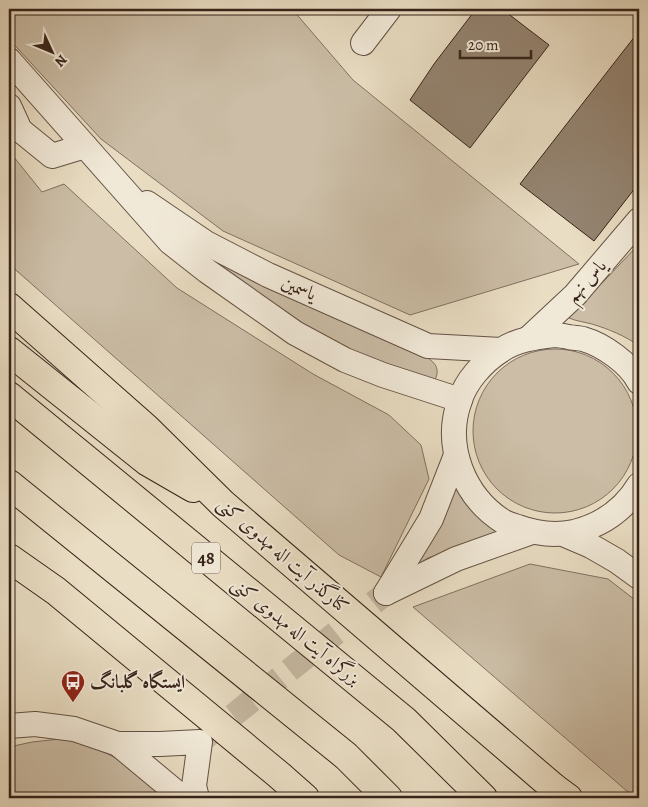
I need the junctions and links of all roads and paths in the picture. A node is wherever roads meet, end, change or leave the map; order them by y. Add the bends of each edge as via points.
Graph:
1 (390, 9) edge
2 (363, 43) dead end
3 (9, 60) edge
4 (9, 106) edge
5 (84, 146) junction
6 (115, 180) junction
7 (639, 220) edge
8 (9, 307) edge
9 (529, 338) junction
10 (501, 350) junction
11 (9, 351) edge
12 (630, 361) edge
13 (639, 382) edge
14 (9, 396) edge
15 (460, 400) junction
16 (456, 455) junction
17 (9, 484) edge
18 (639, 485) edge
19 (223, 504) junction
20 (532, 532) junction
21 (563, 534) junction
22 (9, 550) edge
23 (9, 558) edge
24 (639, 577) edge
25 (56, 591) junction
26 (9, 726) edge
27 (118, 744) junction
28 (561, 795) edge
29 (183, 798) edge
30 (197, 798) edge
31 (305, 798) edge
32 (388, 798) edge
33 (483, 798) edge

1 - 2 street
3 - 5 street, یاسمین
4 - 5 street via 20,130 52,156
5 - 6 street, یاسمین
6 - 10 street, یاسمین via 206,243 268,275 428,346
6 - 15 street, یاسمین via 170,242 295,333 344,360
7 - 9 street, یاس نهم via 576,295
8 - 19 main road, کنارگذر آیت اله مهدوی کنی via 146,428
9 - 10 street
9 - 12 street via 557,335 584,340
10 - 15 street via 482,366
11 - 19 main road via 148,462
12 - 13 street
14 - 33 main road, بزرگراه آیت اله مهدوی کنی / 48 via 404,720
15 - 16 street via 454,424
16 - 20 street via 466,482 482,505 505,522
16 - 20 street via 431,519 386,593 456,559
17 - 32 main road via 346,756
18 - 21 street via 614,514 590,528
19 - 28 main road, کنارگذر آیت اله مهدوی کنی
20 - 21 street
21 - 24 street via 591,546
22 - 25 main road
23 - 25 main road
25 - 31 main road
26 - 27 street via 35,724 74,729
27 - 29 street
27 - 30 street via 200,742 194,786

